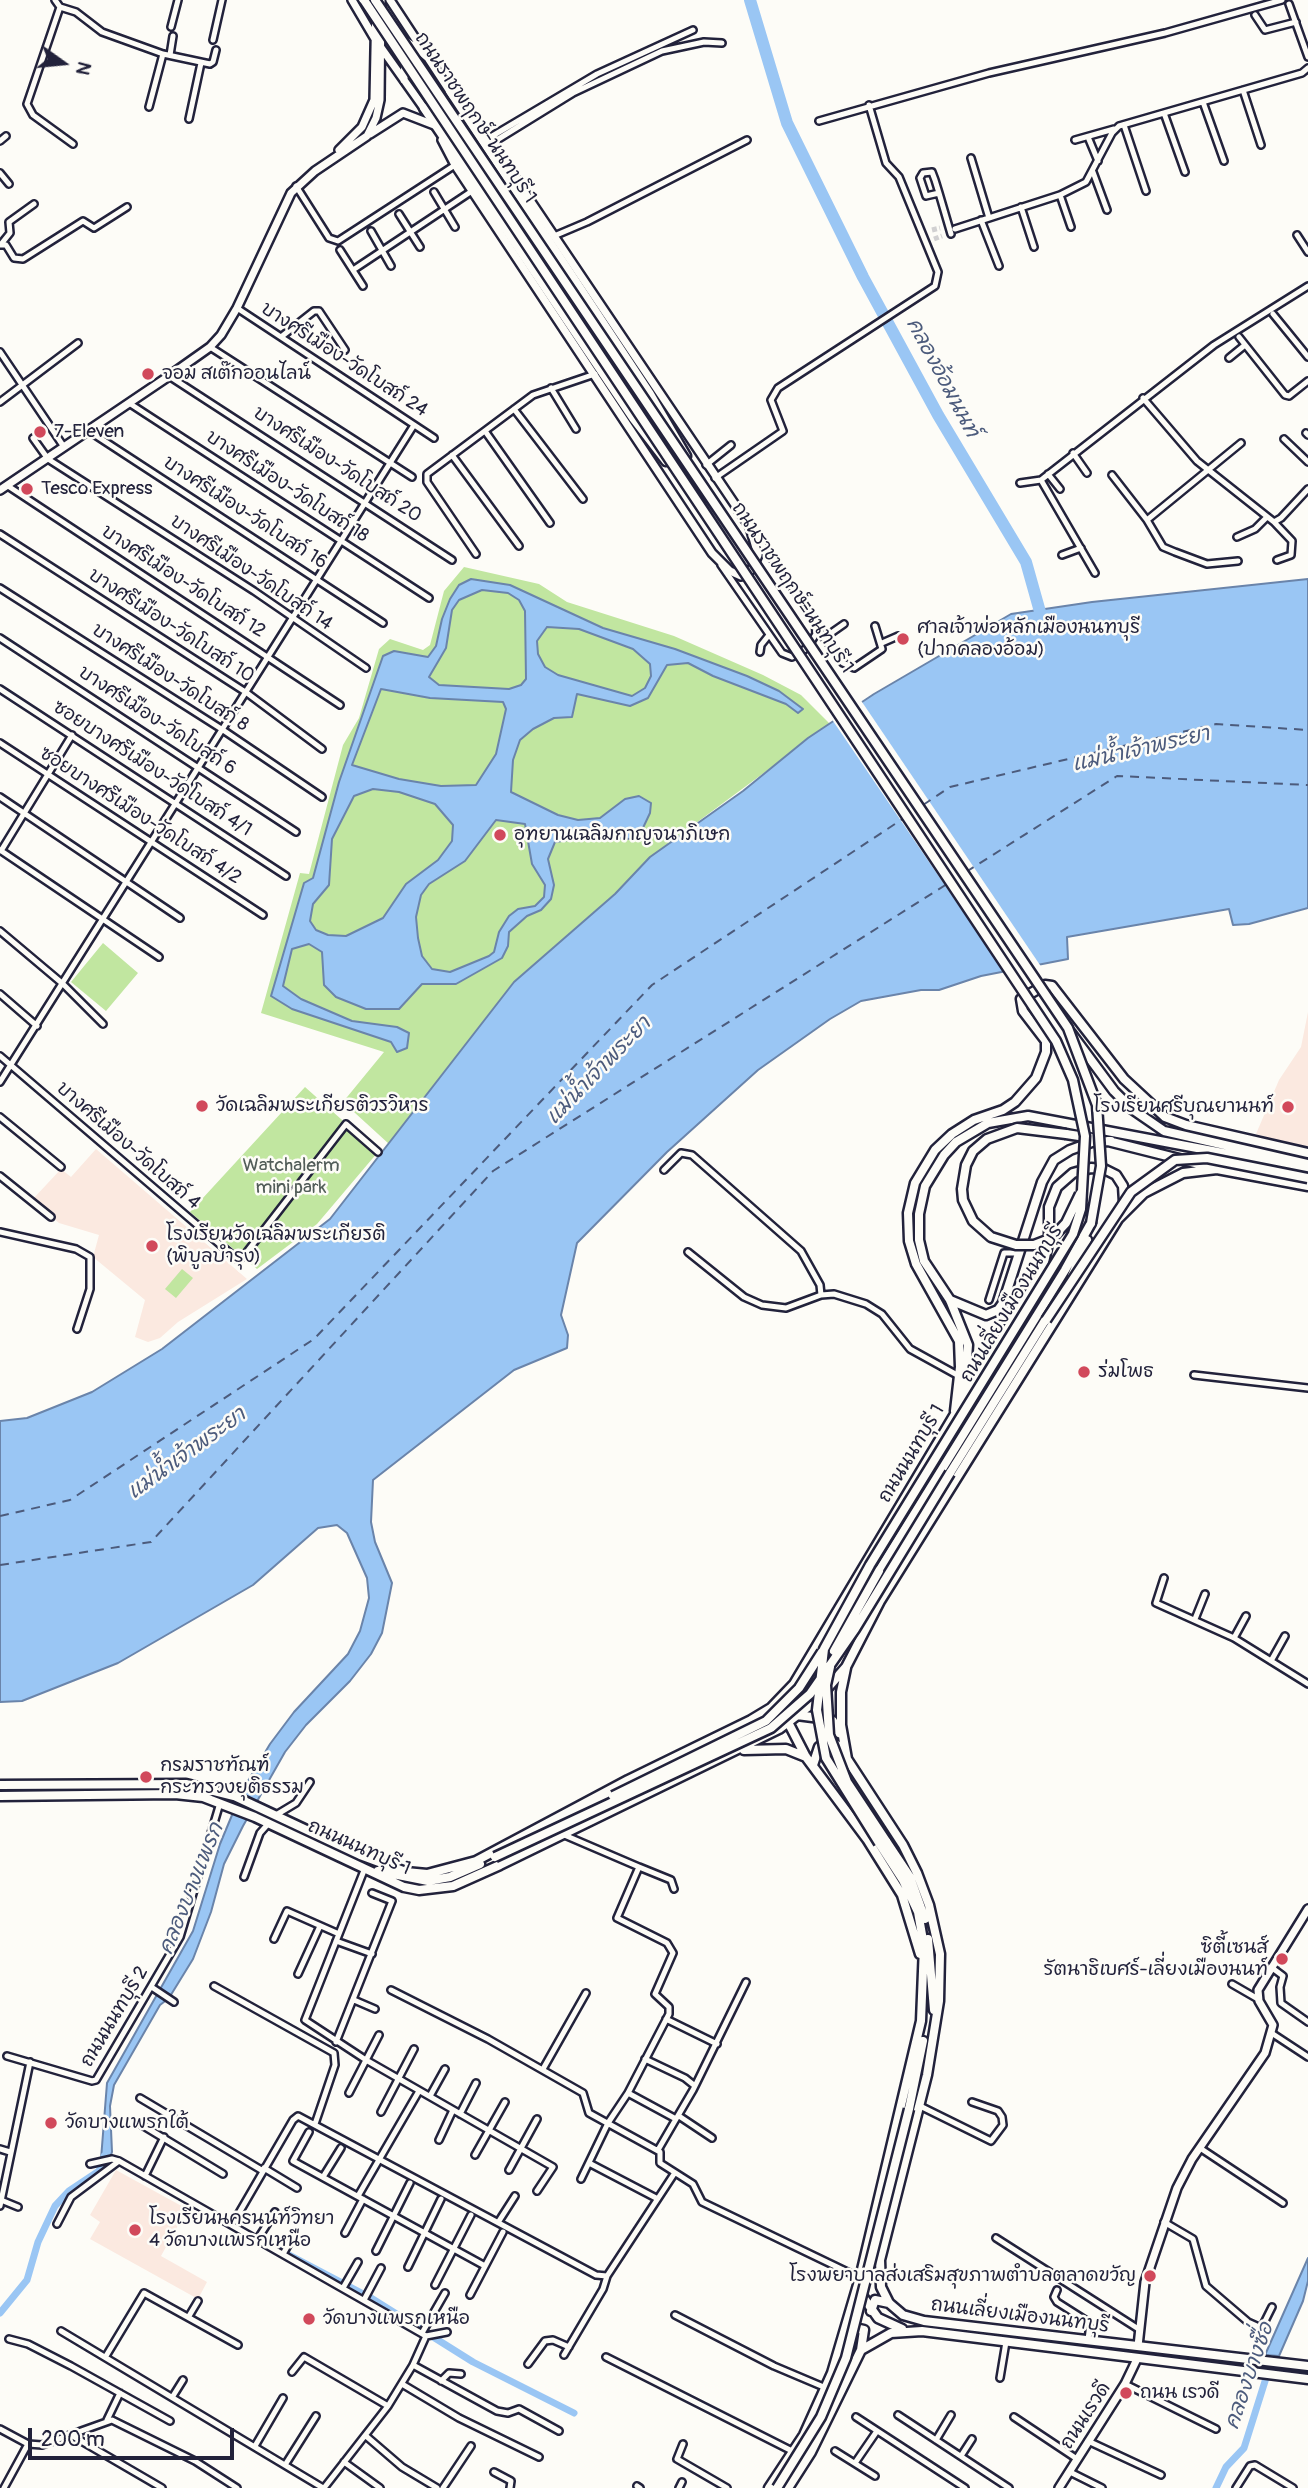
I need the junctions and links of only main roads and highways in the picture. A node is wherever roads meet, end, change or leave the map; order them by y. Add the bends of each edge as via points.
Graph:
1 (364, 0) edge
2 (375, 0) edge
3 (450, 92) road end
4 (425, 108) road end
5 (698, 475) junction
6 (685, 485) junction
7 (1041, 1018) joint
8 (1068, 1028) junction
9 (1111, 1141) junction
10 (1308, 1153) edge
11 (1308, 1167) edge
12 (1217, 1169) junction
13 (1308, 1178) edge
14 (1084, 1184) junction
15 (1308, 1186) edge
16 (1118, 1219) junction
17 (1091, 1223) junction
18 (950, 1300) junction
19 (1046, 1320) junction
20 (964, 1399) junction
21 (954, 1411) junction
22 (852, 1585) junction
23 (880, 1601) junction
24 (824, 1649) junction
25 (846, 1667) junction
26 (794, 1684) junction
27 (789, 1714) junction
28 (800, 1715) junction
29 (789, 1724) junction
30 (729, 1731) junction
31 (844, 1745) junction
32 (736, 1751) junction
33 (806, 1757) junction
34 (847, 1759) junction
35 (813, 1765) junction
36 (0, 1785) edge
37 (0, 1796) edge
38 (883, 1842) junction
39 (497, 1853) junction
40 (365, 1868) junction
41 (924, 1967) junction
42 (932, 1975) junction
43 (935, 2029) junction
44 (857, 2288) junction
45 (889, 2304) junction
46 (871, 2311) junction
47 (905, 2330) junction
48 (843, 2340) junction
49 (862, 2350) junction
50 (1308, 2366) edge
51 (1308, 2379) edge
52 (768, 2488) edge
53 (777, 2488) edge
54 (788, 2488) edge

1 - 6 main road, ถนนราชพฤกษ์-นนทบุรี 1, bridge
2 - 5 main road, ถนนราชพฤกษ์-นนทบุรี 1, bridge
3 - 5 main road, bridge via 650,394
4 - 6 main road, bridge via 633,418
5 - 8 main road, ถนนราชพฤกษ์-นนทบุรี 1, bridge
6 - 7 main road, ถนนราชพฤกษ์-นนทบุรี 1, bridge
7 - 14 main road, ถนนเลี่ยงเมืองนนทบุรี, bridge via 1056,1041 1082,1112
8 - 11 main road, bridge via 1114,1091 1164,1131
8 - 17 main road, ถนนราชพฤกษ์-นนทบุรี 1, bridge via 1097,1105 1101,1166
9 - 12 main road
9 - 14 main road, bridge via 1017,1128 987,1139 973,1151 962,1189 973,1221 991,1237 1034,1245 1052,1238 1066,1223
9 - 18 main road via 1092,1142 1054,1160 1042,1182 998,1310 986,1315
10 - 21 main road via 1165,1117 1124,1079 1052,986 1045,985 1021,999 1023,1011 1046,1041 1036,1078 1015,1102 974,1120 935,1150 915,1183 908,1213 916,1264 959,1341
11 - 18 main road, ถนนนนทบุรี 1 via 1068,1121 1028,1116 988,1124 956,1142 944,1155 921,1200 919,1240 924,1261
12 - 15 main road, ถนนนนทบุรี 1
12 - 16 main road, ถนนนนทบุรี 1 via 1183,1173 1161,1182
13 - 19 main road, bridge via 1207,1158 1175,1160 1131,1192
14 - 24 main road, ถนนเลี่ยงเมืองนนทบุรี, bridge via 1078,1222 1057,1264 870,1565
16 - 20 main road via 1126,1195 1116,1175 1091,1168 1073,1173 1057,1187 1049,1207 1042,1272
16 - 23 main road, ถนนนนทบุรี 1
17 - 19 main road, bridge via 1073,1274
17 - 38 main road, ถนนเลี่ยงเมืองนนทบุรี, bridge via 835,1649 826,1685 829,1735 847,1782
18 - 20 main road, ถนนนนทบุรี 1 via 968,1345
19 - 39 main road, bridge via 855,1629 810,1693 771,1728
20 - 21 main road, ถนนนนทบุรี 1
21 - 22 main road, ถนนนนทบุรี 1
22 - 23 main road via 851,1596 858,1605
22 - 26 main road, ถนนนนทบุรี 1
23 - 25 main road, ถนนนนทบุรี 1
24 - 38 main road, ถนนเลี่ยงเมืองนนทบุรี, bridge via 817,1710 826,1758
24 - 39 main road, bridge via 799,1688 766,1721
25 - 28 main road, ถนนนนทบุรี 1
25 - 31 main road, ถนนเลี่ยงเมืองนนทบุรี via 841,1692
26 - 27 main road, ถนนเลี่ยงเมืองนนทบุรี
26 - 30 main road, ถนนนนทบุรี 1 via 771,1708
27 - 28 main road, ถนนนนทบุรี 1
27 - 29 main road, ถนนเลี่ยงเมืองนนทบุรี
27 - 30 main road, ถนนนนทบุรี 1 via 776,1714
28 - 29 main road, ถนนนนทบุรี 1
28 - 31 main road, ถนนนนทบุรี 1 via 833,1721
29 - 32 main road, ถนนนนทบุรี 1
29 - 33 main road, ถนนเลี่ยงเมืองนนทบุรี
30 - 39 main road, ถนนนนทบุรี 1 via 628,1780
31 - 34 main road, ถนนเลี่ยงเมืองนนทบุรี
32 - 33 main road via 786,1749
32 - 40 main road, ถนนนนทบุรี 1 via 500,1865 435,1890 404,1886
33 - 35 main road, ถนนเลี่ยงเมืองนนทบุรี
34 - 35 main road via 837,1745 827,1742 819,1746
34 - 43 main road, ถนนเลี่ยงเมืองนนทบุรี via 903,1845 929,1905 940,1954
35 - 41 main road, ถนนเลี่ยงเมืองนนทบุรี via 902,1895
36 - 39 main road, ถนนนนทบุรี 1 via 186,1784 234,1796 406,1872 441,1871
37 - 40 main road, ถนนนนทบุรี 1 via 203,1797
38 - 41 main road, ถนนเลี่ยงเมืองนนทบุรี via 918,1912
38 - 42 main road, ถนนเลี่ยงเมืองนนทบุรี via 909,1877 923,1910
39 - 40 main road via 450,1877 428,1881
41 - 44 main road, ถนนเลี่ยงเมืองนนทบุรี via 915,2056
42 - 43 main road, ถนนเลี่ยงเมืองนนทบุรี
42 - 53 main road, bridge via 919,2071 846,2358 821,2417
43 - 45 main road, ถนนเลี่ยงเมืองนนทบุรี via 880,2260 881,2287
44 - 46 main road, ถนนเลี่ยงเมืองนนทบุรี
44 - 48 main road, ถนนเลี่ยงเมืองนนทบุรี
45 - 46 main road via 875,2300
45 - 50 main road, ถนนเลี่ยงเมืองนนทบุรี via 912,2319
46 - 47 main road, ถนนเลี่ยงเมืองนนทบุรี via 887,2325
47 - 49 main road, ถนนเลี่ยงเมืองนนทบุรี via 880,2337
47 - 51 main road, ถนนเลี่ยงเมืองนนทบุรี
48 - 49 main road via 860,2327 865,2336
48 - 52 main road, ถนนเลี่ยงเมืองนนทบุรี via 826,2388 794,2452
49 - 54 main road

